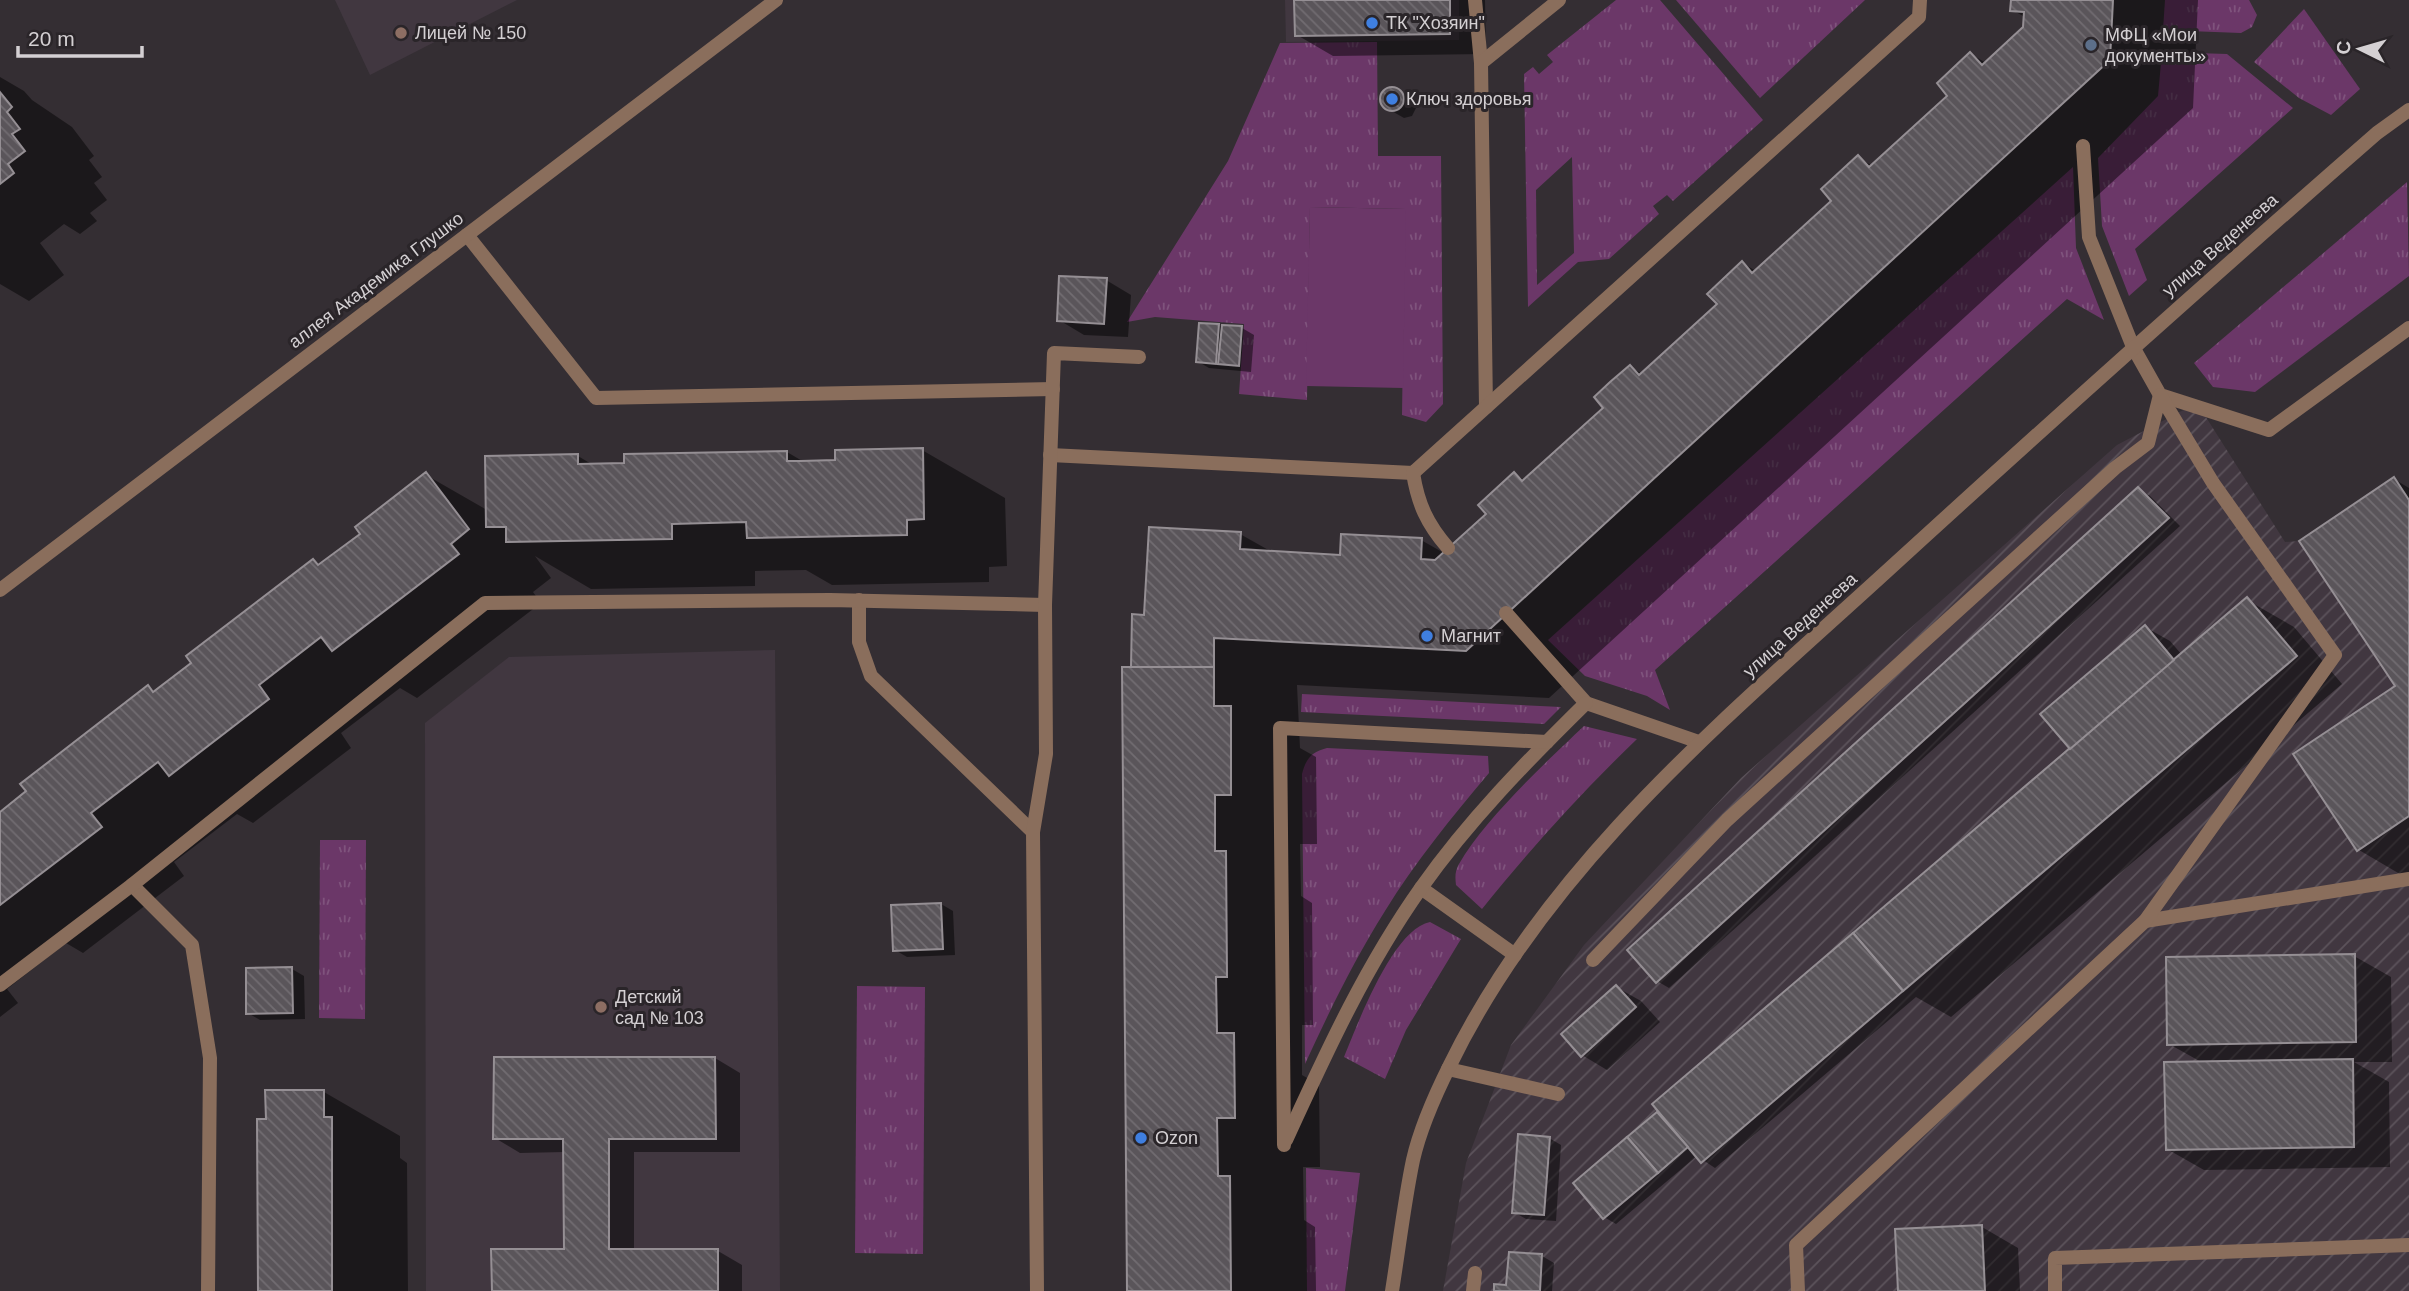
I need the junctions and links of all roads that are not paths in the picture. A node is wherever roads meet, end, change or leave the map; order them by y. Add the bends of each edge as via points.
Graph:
1 (776, 0) edge
2 (1475, 0) edge
3 (1559, 0) edge
4 (1920, 0) edge
5 (1481, 63) junction
6 (2409, 110) edge
7 (2083, 146) dead end
8 (467, 235) junction
9 (2409, 328) edge
10 (2133, 347) junction
11 (1139, 356) dead end
12 (1052, 388) junction
13 (2160, 395) junction
14 (1486, 407) junction
15 (1050, 455) junction
16 (1413, 473) junction
17 (1447, 548) dead end
18 (0, 590) edge
19 (859, 600) junction
20 (1045, 605) junction
21 (1506, 614) dead end
22 (1586, 703) junction
23 (1547, 742) junction
24 (1699, 743) junction
25 (1033, 832) junction
26 (2409, 879) edge
27 (132, 884) junction
28 (1420, 888) junction
29 (2146, 920) junction
30 (1514, 954) junction
31 (1593, 960) dead end
32 (0, 985) edge
33 (1448, 1069) junction
34 (1558, 1094) dead end
35 (2409, 1245) edge
36 (1475, 1273) dead end
37 (208, 1291) edge
38 (1037, 1291) edge
39 (1392, 1291) edge
40 (1473, 1291) edge
41 (1798, 1291) edge
42 (2055, 1291) edge

1 - 8 street, аллея Академика Глушко
2 - 5 street
3 - 5 street
4 - 14 street via 1919,17
5 - 14 street
6 - 10 street, улица Веденеева via 2376,132
7 - 10 street via 2089,237
8 - 12 street via 596,397
8 - 18 street, аллея Академика Глушко
9 - 13 street via 2269,430
10 - 13 street
10 - 24 street, улица Веденеева
11 - 12 street via 1054,353
12 - 15 street
13 - 29 street via 2213,483 2335,656
13 - 31 street via 2148,443 1727,821
14 - 16 street
15 - 16 street
15 - 20 street
16 - 17 street via 1418,502 1430,528
19 - 20 street
19 - 25 street via 859,642 872,676
19 - 27 street via 485,603
20 - 25 street via 1046,754
21 - 22 street
22 - 23 street
22 - 24 street
23 - 28 street via 1467,828
23 - 28 street via 1280,728 1284,1145 1342,1020
24 - 30 street, улица Веденеева via 1591,854
25 - 38 street
26 - 29 street
27 - 32 street
27 - 37 street via 192,945 210,1058
28 - 30 street
29 - 41 street via 1796,1245
30 - 33 street, улица Веденеева
33 - 34 street
33 - 39 street, улица Веденеева via 1414,1156
35 - 42 street via 2055,1258
36 - 40 street

